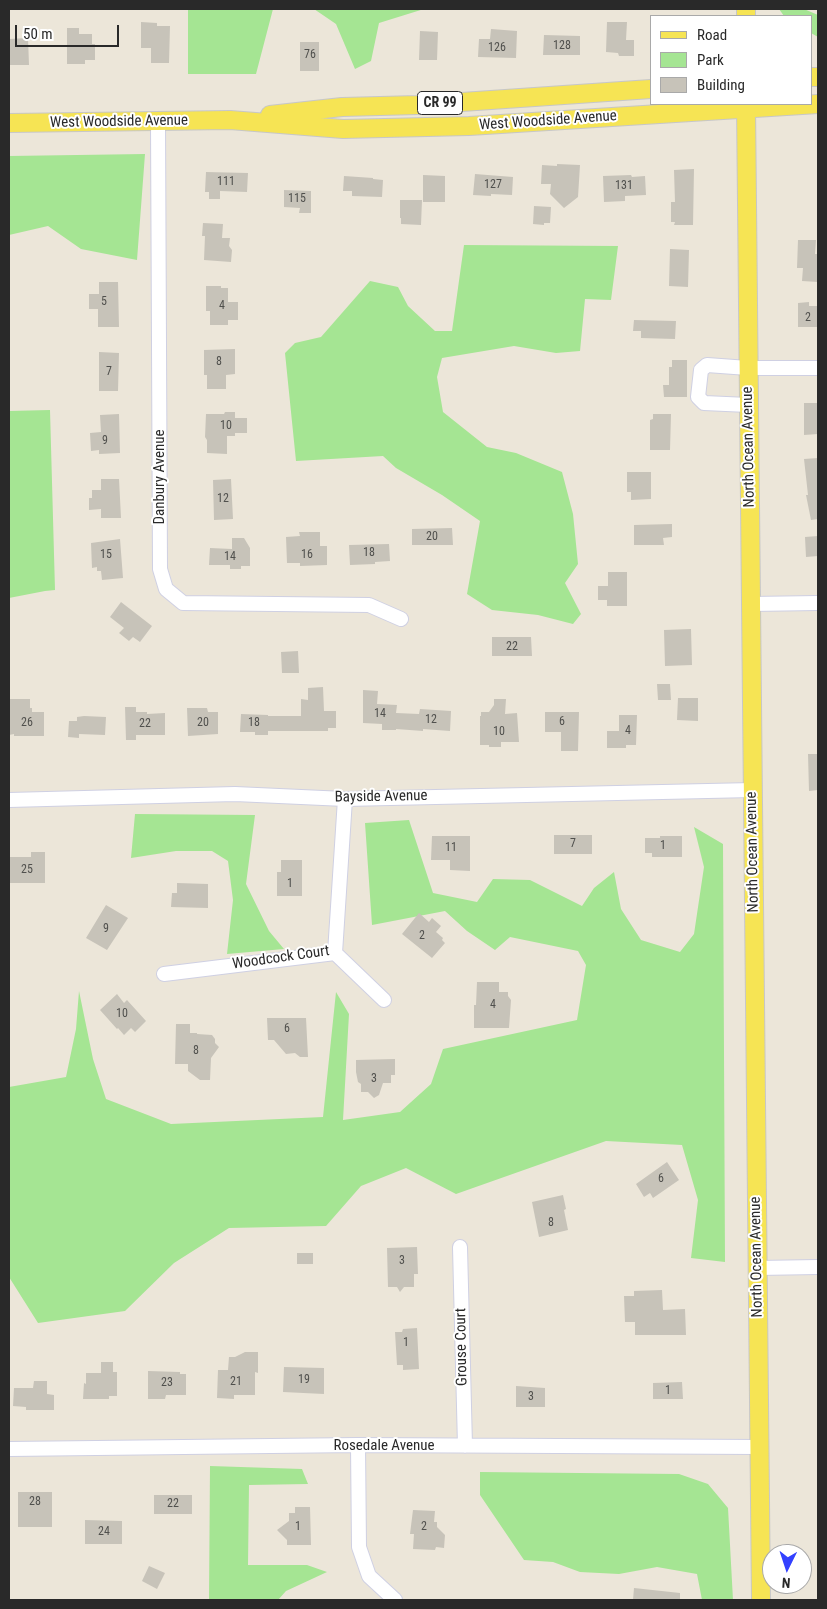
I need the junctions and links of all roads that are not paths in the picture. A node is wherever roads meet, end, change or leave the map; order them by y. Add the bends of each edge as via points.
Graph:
1 (650, 90) edge
2 (782, 105) edge
3 (746, 106) edge
4 (230, 120) junction
5 (158, 121) junction
6 (9, 123) edge
7 (748, 368) junction
8 (818, 368) edge
9 (748, 405) junction
10 (818, 603) edge
11 (751, 604) junction
12 (401, 619) dead end
13 (753, 790) junction
14 (345, 799) junction
15 (9, 800) edge
16 (335, 953) junction
17 (164, 974) dead end
18 (384, 1000) dead end
19 (460, 1247) dead end
20 (757, 1268) junction
21 (818, 1268) edge
22 (358, 1445) junction
23 (465, 1446) junction
24 (759, 1447) junction
25 (9, 1449) edge
26 (395, 1600) edge
27 (761, 1600) edge

1 - 4 main road, West Woodside Avenue / CR 99 via 342,107
2 - 3 main road, CR 99
3 - 4 main road, West Woodside Avenue / CR 99 via 469,126 343,129
3 - 7 main road, North Ocean Avenue
4 - 5 main road, West Woodside Avenue / CR 99
5 - 6 main road, West Woodside Avenue / CR 99
5 - 12 street, Danbury Avenue via 160,569 166,589 184,602 369,605
7 - 8 street
7 - 9 main road, North Ocean Avenue
7 - 9 street via 707,365 701,370 698,398 704,402
9 - 11 main road, North Ocean Avenue
10 - 11 street
11 - 13 main road, North Ocean Avenue
13 - 14 street, Bayside Avenue
13 - 20 main road, North Ocean Avenue
14 - 15 street, Bayside Avenue via 234,794
14 - 16 street, Woodcock Court
16 - 17 street, Woodcock Court
16 - 18 street
19 - 23 street, Grouse Court
20 - 21 street
20 - 24 main road, North Ocean Avenue
22 - 23 street, Rosedale Avenue
22 - 25 street, Rosedale Avenue
22 - 26 street via 359,1547 370,1576
23 - 24 street, Rosedale Avenue
24 - 27 main road, North Ocean Avenue

